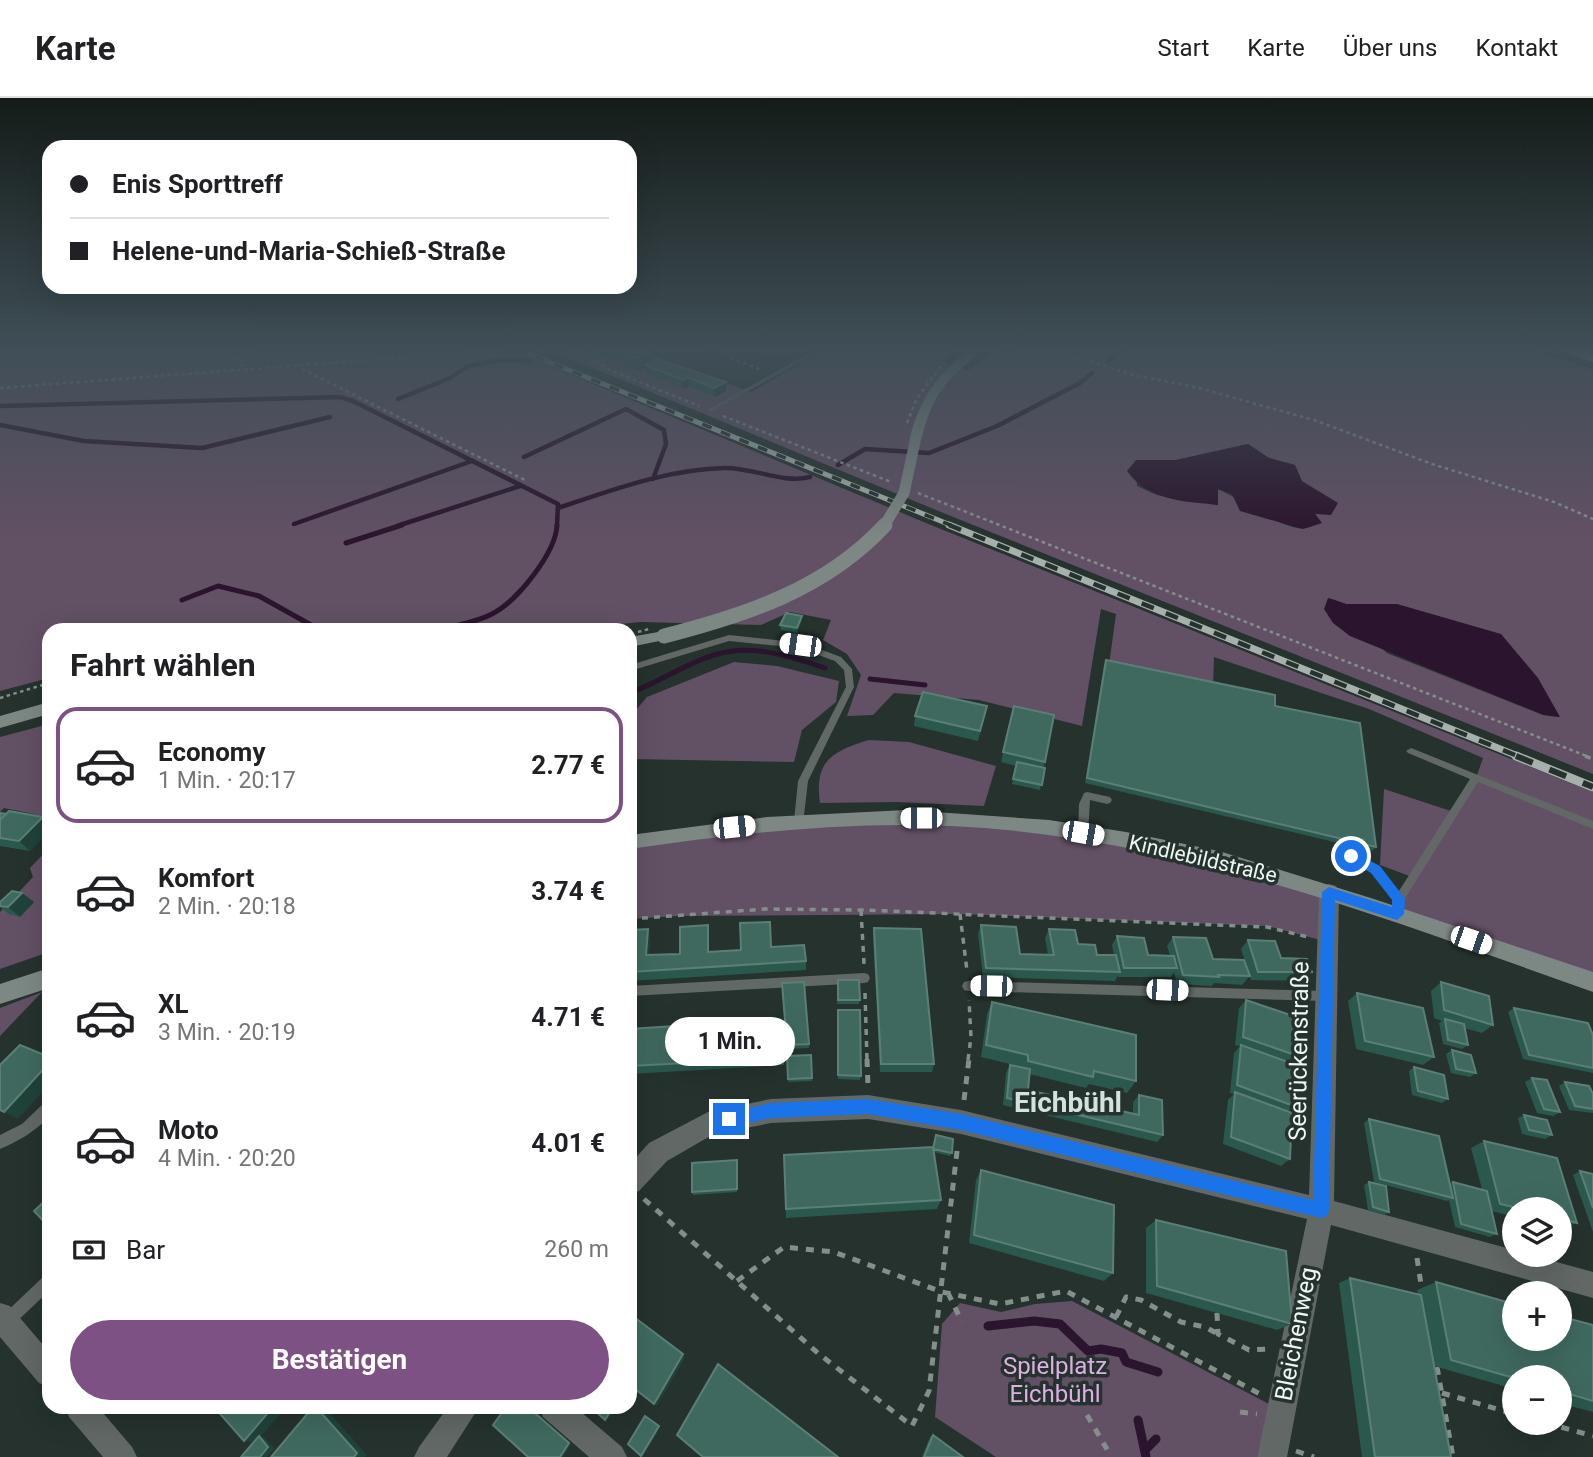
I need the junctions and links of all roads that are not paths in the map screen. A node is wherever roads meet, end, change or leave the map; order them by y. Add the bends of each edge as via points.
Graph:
1 (922, 412) edge
2 (637, 636) edge
3 (637, 666) edge
4 (42, 710) edge
5 (0, 722) edge
6 (1411, 751) dead end
7 (1476, 778) junction
8 (1107, 800) dead end
9 (799, 821) junction
10 (1593, 825) edge
11 (1083, 833) junction
12 (637, 841) edge
13 (1351, 856) dead end
14 (1329, 892) junction
15 (1398, 907) junction
16 (864, 978) road end
17 (42, 980) edge
18 (1593, 982) edge
19 (968, 986) road end
20 (637, 990) edge
21 (0, 994) edge
22 (1327, 996) junction
23 (42, 1116) edge
24 (0, 1142) edge
25 (637, 1186) edge
26 (1321, 1210) junction
27 (1593, 1285) edge
28 (42, 1286) edge
29 (3, 1319) edge
30 (42, 1365) edge
31 (85, 1414) edge
32 (460, 1414) edge
33 (560, 1414) edge
34 (122, 1457) edge
35 (429, 1457) edge
36 (612, 1457) edge
37 (1272, 1457) edge

1 - 2 main road, bridge via 900,501 877,534 849,559 813,584 734,618
3 - 9 lane via 729,638 800,645 838,659 848,669 850,687 803,782
4 - 5 main road
6 - 7 lane
7 - 10 lane
7 - 15 lane
8 - 11 lane via 1087,796
9 - 11 main road, Kindlebildstraße via 921,818
9 - 12 main road, Kindlebildstraße
11 - 14 main road, Kindlebildstraße via 1203,855
13 - 15 lane via 1375,869
14 - 15 main road, Kindlebildstraße
14 - 22 street, Seerückenstraße
15 - 18 main road, Kindlebildstraße
16 - 20 lane
17 - 21 main road
19 - 22 lane
22 - 26 street, Seerückenstraße
23 - 24 lane via 33,1126
25 - 26 street via 658,1152 708,1124 771,1111 868,1107 961,1122
26 - 27 street
26 - 37 street, Bleichenweg
28 - 29 lane
29 - 30 street
31 - 34 street
32 - 35 street
33 - 36 street

